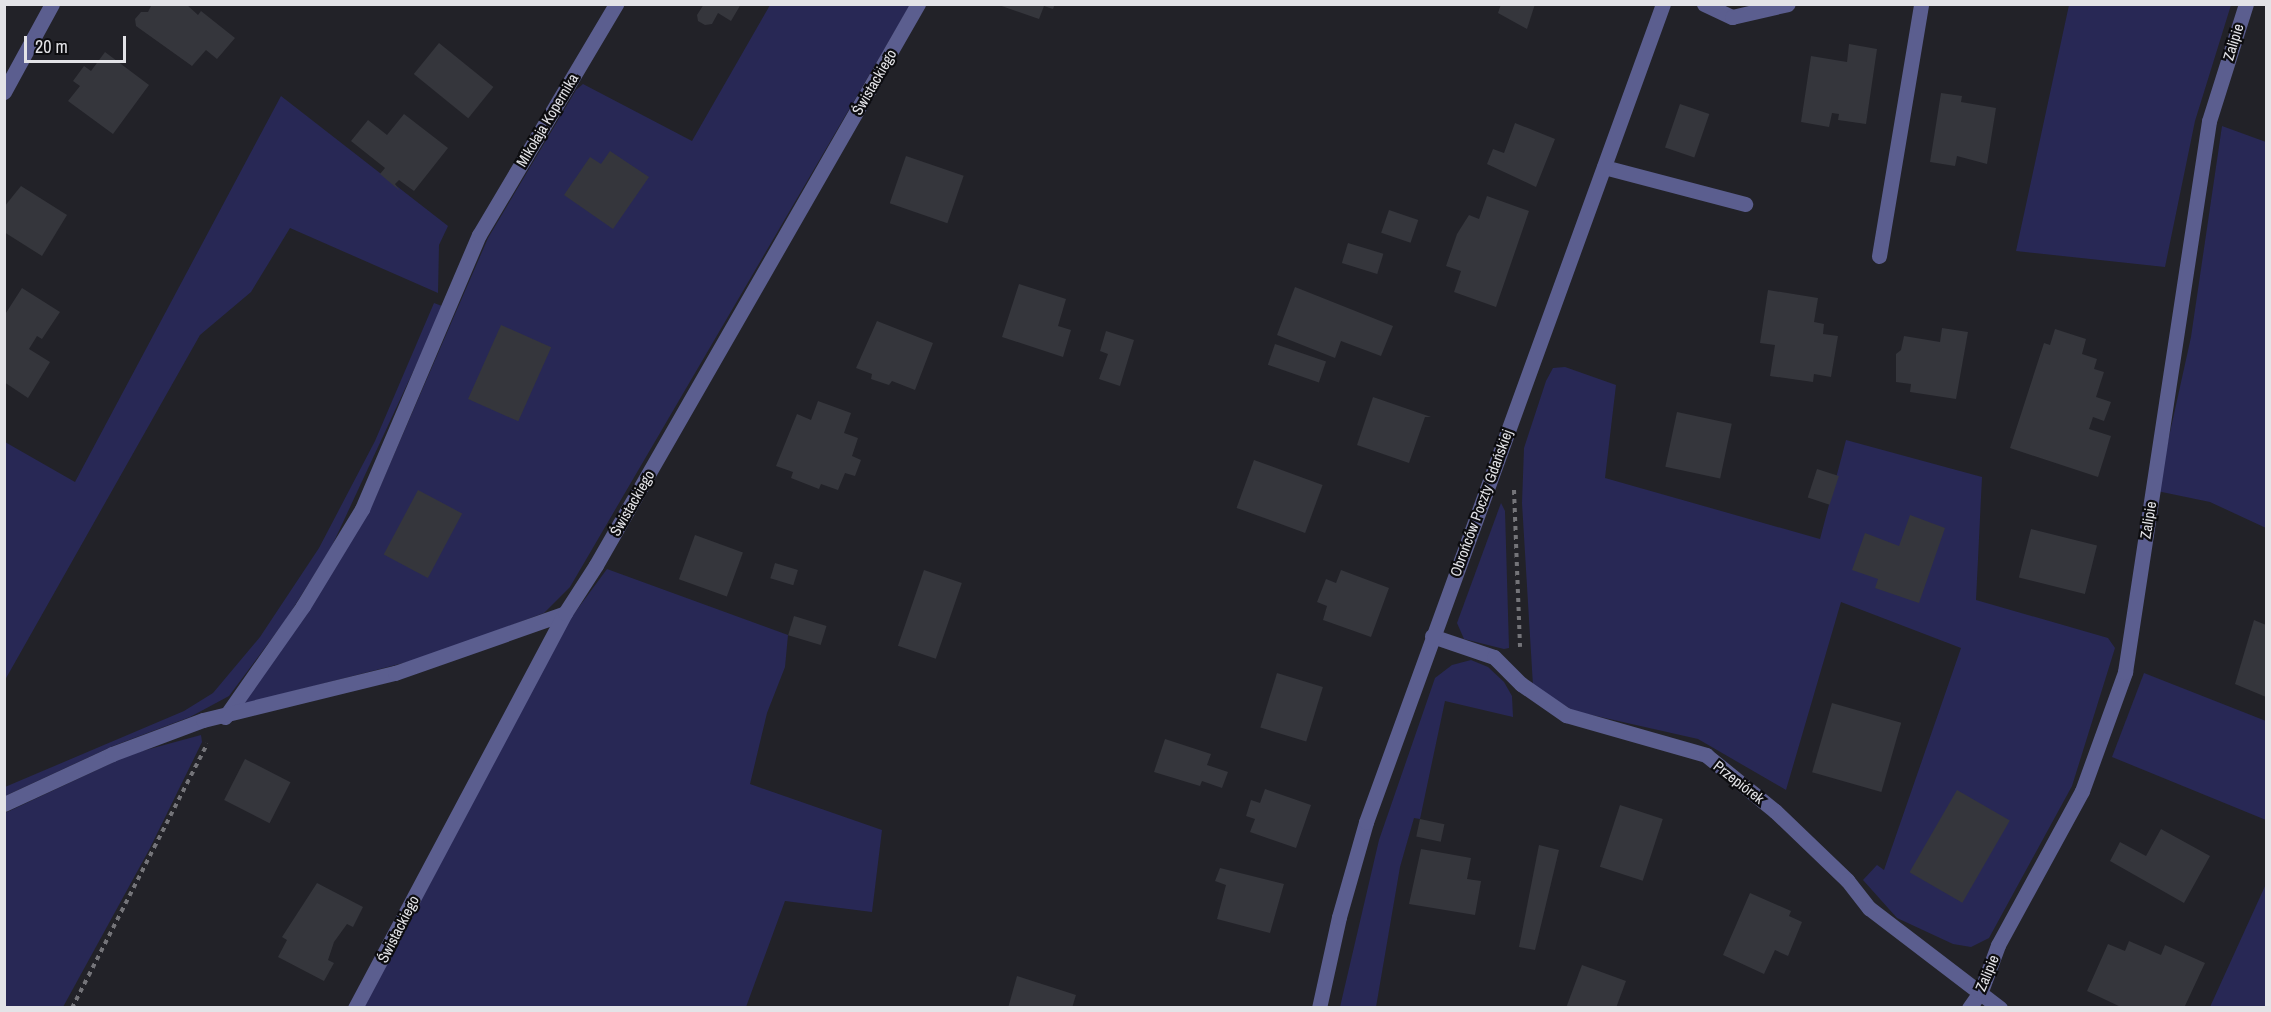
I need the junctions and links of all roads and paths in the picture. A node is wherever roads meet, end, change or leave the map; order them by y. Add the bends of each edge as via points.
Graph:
1 (52, 4) edge
2 (616, 4) edge
3 (918, 4) edge
4 (1663, 4) edge
5 (1704, 4) edge
6 (1788, 4) edge
7 (1921, 4) edge
8 (2246, 4) edge
9 (4, 92) edge
10 (1604, 167) junction
11 (1745, 204) dead end
12 (1880, 256) dead end
13 (1501, 447) junction
14 (565, 613) junction
15 (1432, 636) junction
16 (1521, 684) junction
17 (225, 717) junction
18 (4, 804) edge
19 (1981, 992) junction
20 (72, 1008) edge
21 (355, 1008) edge
22 (1320, 1008) edge
23 (1969, 1008) edge
24 (2000, 1008) edge

1 - 9 street
2 - 17 street, Mikołaja Kopernika via 479,235 362,509 303,606
3 - 14 street, Świstackiego
4 - 10 street, Obrońców Poczty Gdańskiej
5 - 6 street via 1732,17
7 - 12 street
8 - 19 street, Zalipie via 2209,121 2125,672 2082,791 1998,945
10 - 11 street
10 - 13 street, Obrońców Poczty Gdańskiej
13 - 15 street, Obrońców Poczty Gdańskiej
13 - 16 path via 1514,468
14 - 17 street via 395,674
14 - 21 street, Świstackiego
15 - 16 street, Przepiórek via 1494,657
15 - 22 street, Obrońców Poczty Gdańskiej via 1366,822 1339,917
16 - 19 street, Przepiórek via 1566,715 1706,755 1775,811 1847,880 1869,908
17 - 18 street via 204,720 112,754
17 - 20 path
19 - 23 street, Zalipie
19 - 24 street, Przepiórek

